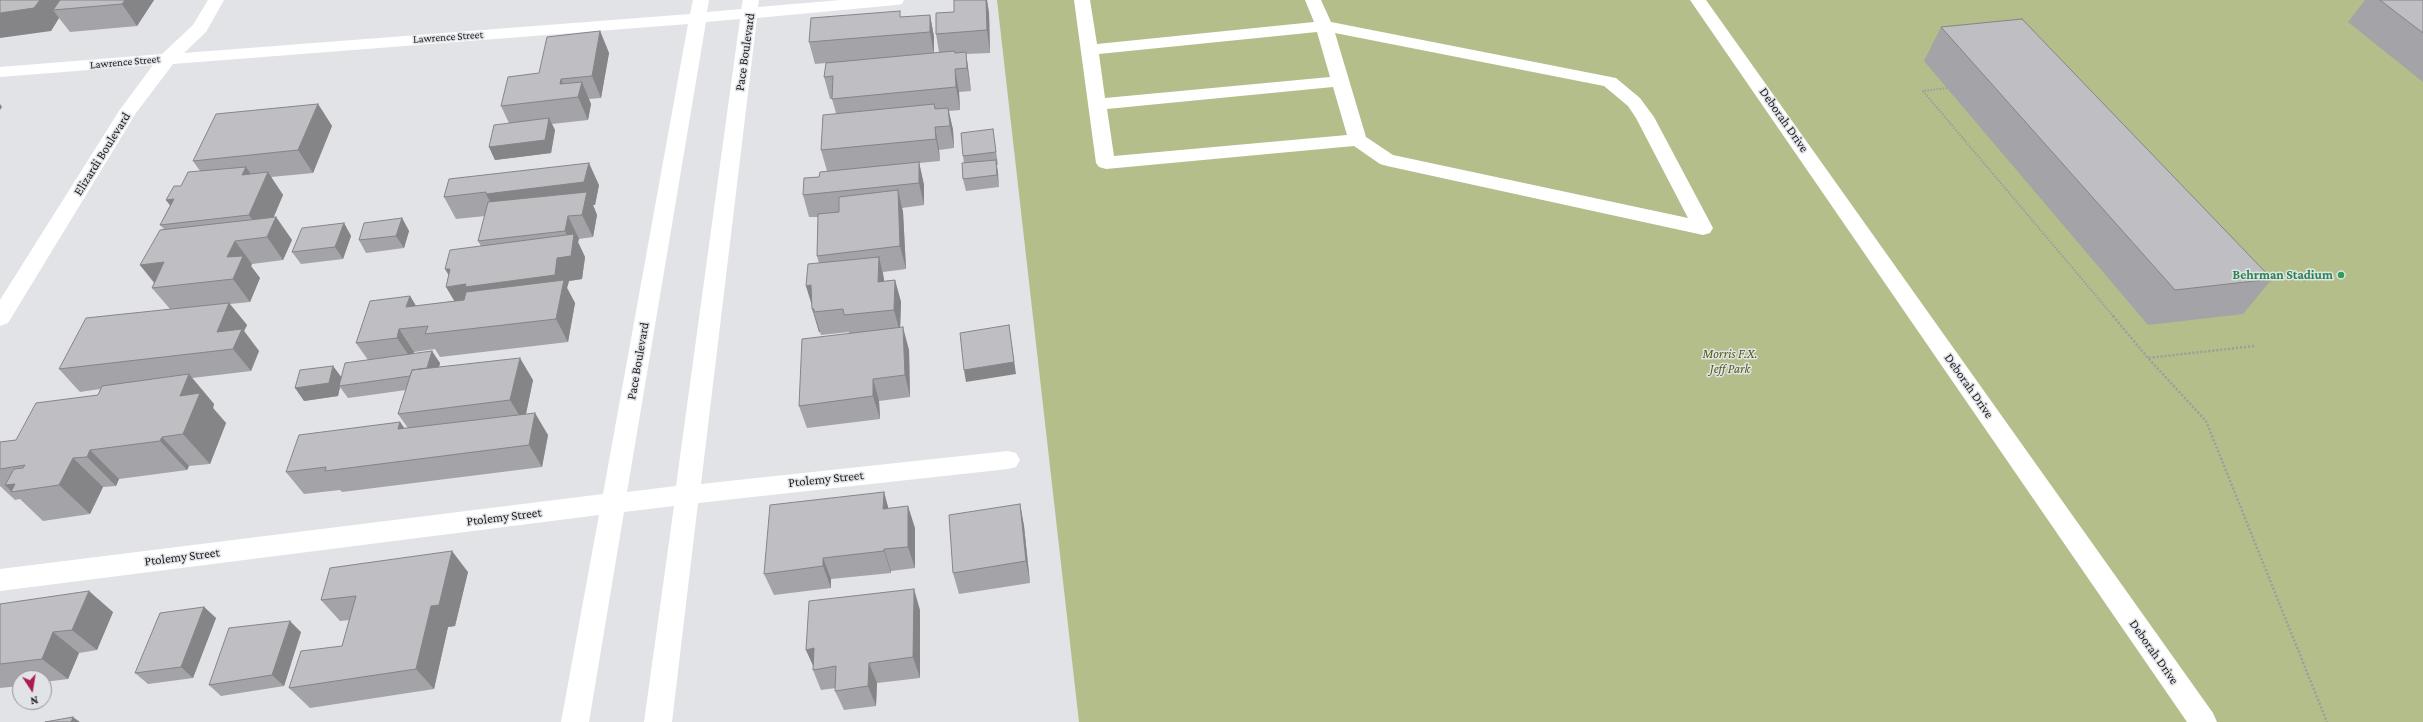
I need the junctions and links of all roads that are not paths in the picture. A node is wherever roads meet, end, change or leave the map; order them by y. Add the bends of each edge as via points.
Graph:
1 (216, 0) edge
2 (896, 0) edge
3 (1082, 0) edge
4 (1313, 0) edge
5 (1698, 0) edge
6 (750, 7) edge
7 (699, 9) edge
8 (1324, 26) junction
9 (1089, 50) junction
10 (168, 58) junction
11 (0, 72) edge
12 (1341, 81) junction
13 (1098, 104) junction
14 (1358, 140) junction
15 (0, 318) edge
16 (1008, 460) dead end
17 (687, 494) junction
18 (613, 503) junction
19 (0, 580) edge
20 (575, 722) edge
21 (658, 722) edge
22 (2203, 722) edge

1 - 10 street, Elizardi Boulevard via 200,28
2 - 6 street, Lawrence Street
3 - 9 street
4 - 8 street
5 - 22 street, Deborah Drive
6 - 7 street, Lawrence Street
6 - 17 street, Pace Boulevard
7 - 10 street, Lawrence Street
7 - 18 street, Pace Boulevard
8 - 9 street
8 - 12 street
8 - 14 street via 1610,82 1634,102 1645,117 1703,228 1387,160
9 - 13 street
10 - 11 street, Lawrence Street
10 - 15 street, Elizardi Boulevard via 128,111
12 - 13 street
12 - 14 street
13 - 14 street via 1106,163
16 - 17 street, Ptolemy Street
17 - 18 street, Ptolemy Street
17 - 21 street, Pace Boulevard
18 - 19 street, Ptolemy Street
18 - 20 street, Pace Boulevard

